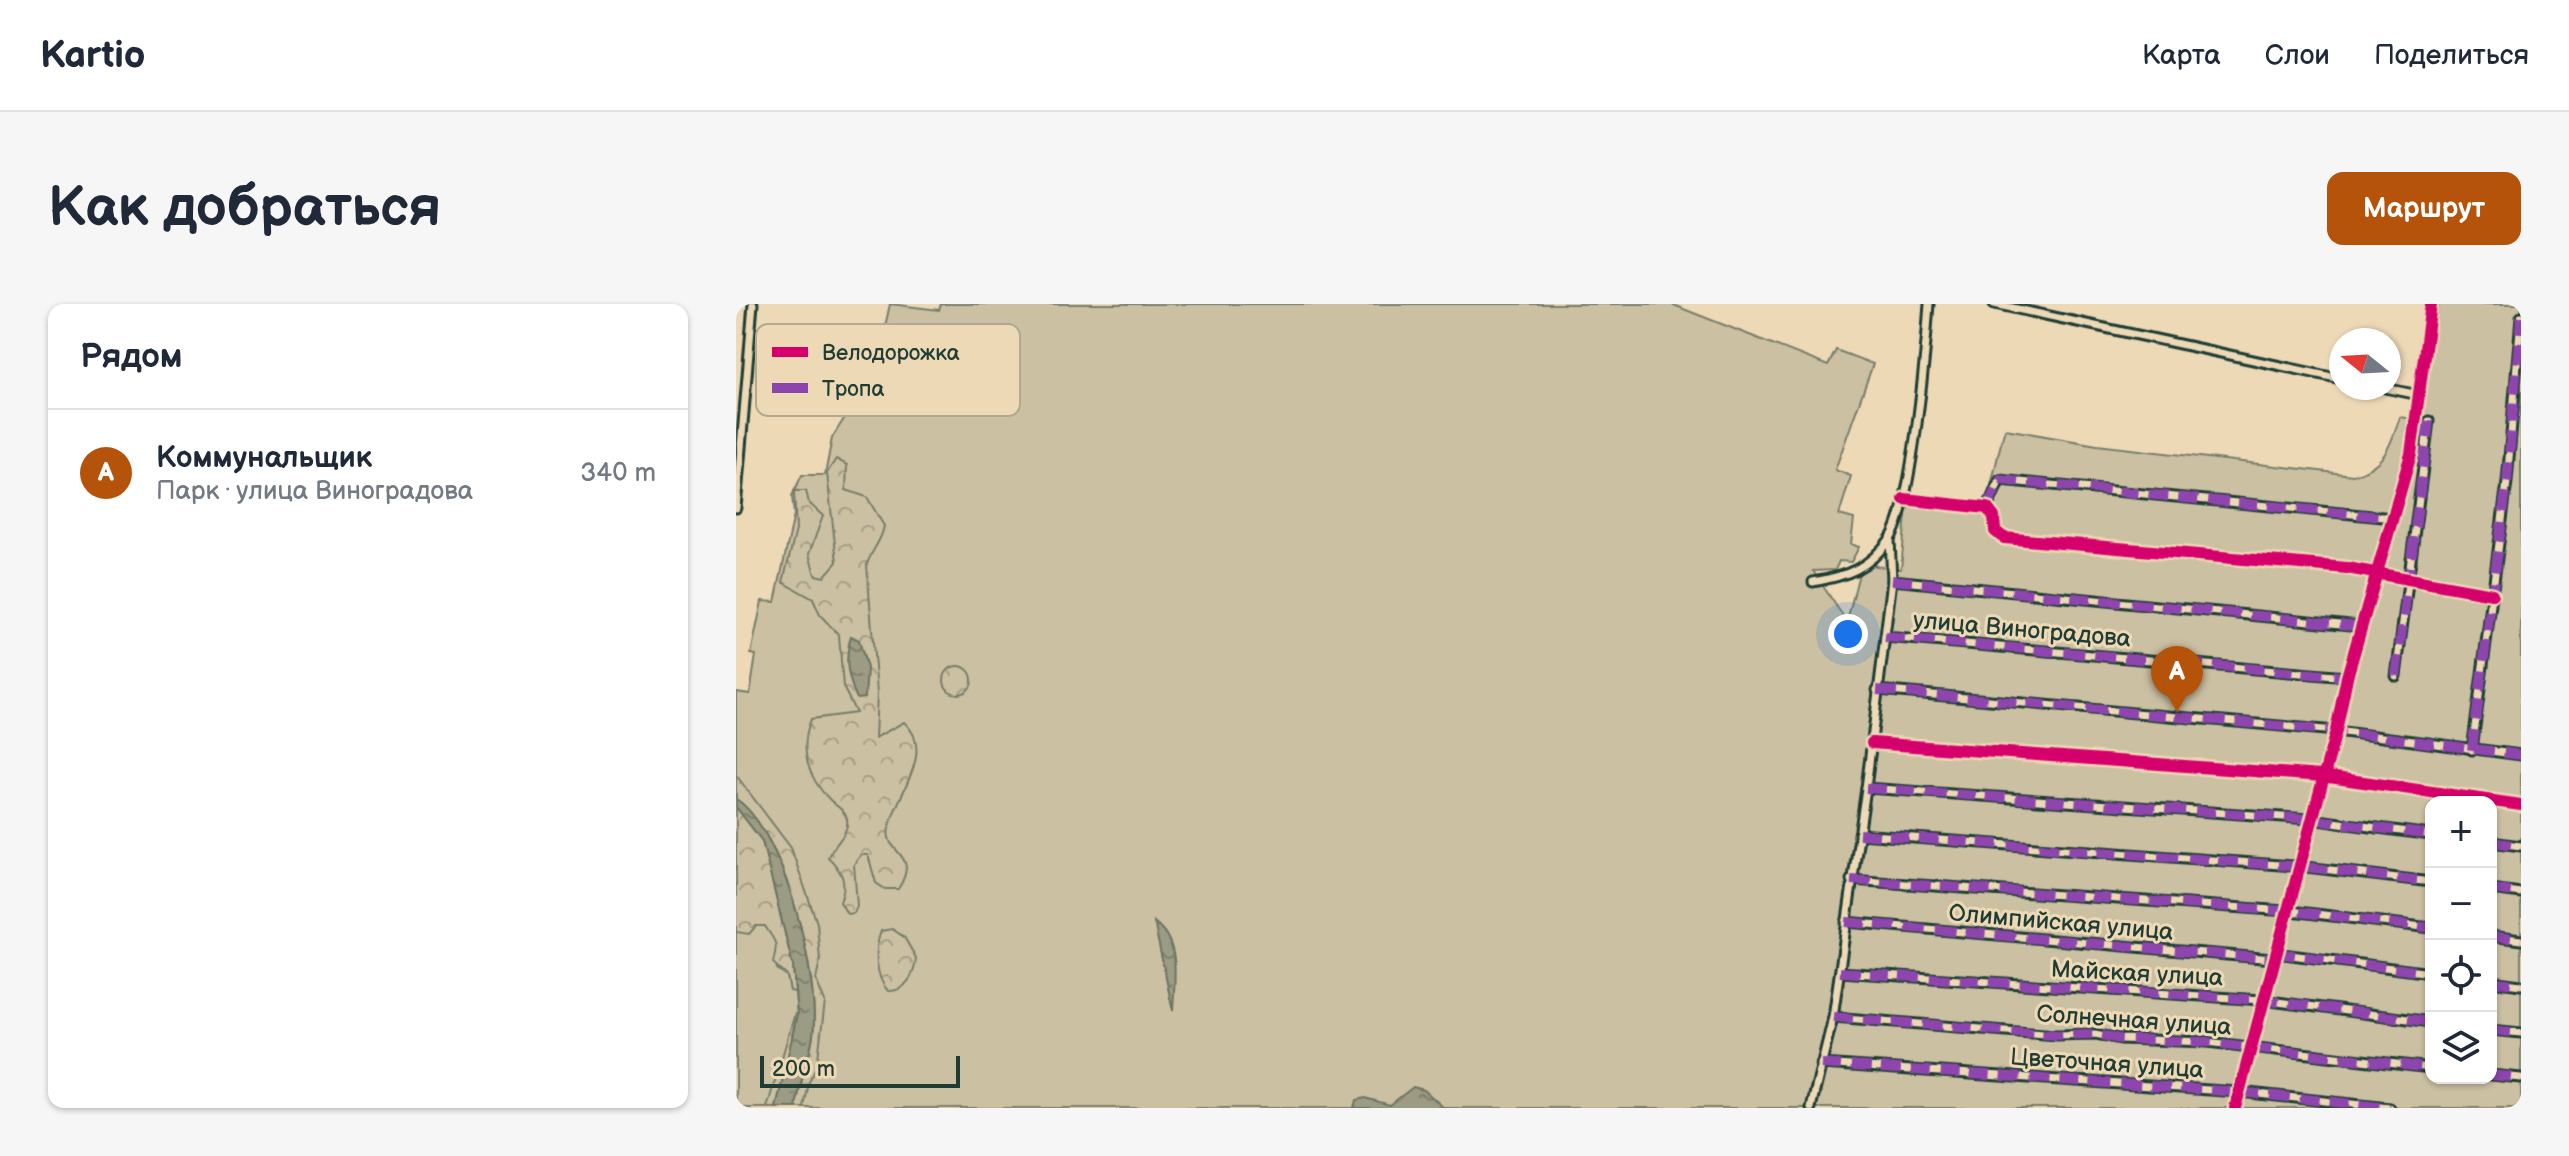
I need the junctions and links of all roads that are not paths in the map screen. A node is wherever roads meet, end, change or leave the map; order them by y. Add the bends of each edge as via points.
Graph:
1 (753, 304) edge
2 (1929, 304) edge
3 (1994, 304) edge
4 (2431, 304) edge
5 (2521, 317) edge
6 (2329, 376) edge
7 (2401, 391) edge
8 (2419, 395) junction
9 (2429, 421) dead end
10 (738, 469) edge
11 (1904, 499) junction
12 (736, 508) edge
13 (1987, 508) junction
14 (2393, 518) junction
15 (1890, 539) junction
16 (2377, 574) junction
17 (2406, 579) junction
18 (1892, 580) junction
19 (1813, 582) dead end
20 (2492, 594) junction
21 (2361, 626) junction
22 (1885, 637) junction
23 (2396, 676) dead end
24 (2347, 677) junction
25 (1877, 690) junction
26 (2336, 731) junction
27 (1872, 743) junction
28 (2472, 750) junction
29 (2521, 755) edge
30 (2322, 776) junction
31 (1866, 788) junction
32 (2521, 805) edge
33 (2310, 819) junction
34 (1859, 834) junction
35 (2425, 834) edge
36 (2497, 843) edge
37 (2521, 846) edge
38 (2298, 867) junction
39 (1851, 880) junction
40 (2425, 881) edge
41 (2497, 890) edge
42 (2521, 893) edge
43 (2285, 913) junction
44 (1846, 922) junction
45 (2425, 927) edge
46 (2497, 937) edge
47 (2521, 940) edge
48 (2274, 956) junction
49 (1840, 972) junction
50 (2425, 972) edge
51 (2497, 982) edge
52 (2521, 985) edge
53 (2262, 1000) junction
54 (1833, 1017) junction
55 (2425, 1021) edge
56 (2497, 1031) edge
57 (2521, 1033) edge
58 (2251, 1049) junction
59 (1821, 1064) junction
60 (2425, 1067) edge
61 (2497, 1076) edge
62 (2521, 1078) edge
63 (2239, 1092) junction
64 (1811, 1108) edge
65 (2235, 1108) edge
66 (2390, 1108) edge

1 - 10 street
2 - 11 street
3 - 6 street
4 - 8 street
5 - 20 street
7 - 8 street
8 - 14 street via 2411,454
9 - 17 street
10 - 12 street
11 - 13 street
11 - 15 street
13 - 14 street via 2000,480
13 - 16 street via 1995,531 2004,538 2253,558
14 - 16 street
15 - 18 street
15 - 19 street via 1852,575
16 - 17 street
16 - 21 street
17 - 20 street
17 - 23 street
18 - 21 street
18 - 22 street
20 - 28 street
21 - 24 street
22 - 24 street, улица Виноградова
22 - 25 street
24 - 26 street
25 - 26 street
25 - 27 street
26 - 28 street
26 - 30 street
27 - 30 street
27 - 31 street
28 - 29 street
30 - 32 street
30 - 33 street
31 - 33 street
31 - 34 street
33 - 35 street
33 - 38 street
34 - 38 street
34 - 39 street
36 - 37 street
38 - 40 street
38 - 43 street
39 - 43 street
39 - 44 street
41 - 42 street
43 - 45 street
43 - 48 street
44 - 48 street, Олимпийская улица
44 - 49 street
46 - 47 street
48 - 50 street, Олимпийская улица
48 - 53 street
49 - 53 street, Майская улица
49 - 54 street
51 - 52 street
53 - 55 street, Майская улица
53 - 58 street
54 - 58 street, Солнечная улица
54 - 59 street
56 - 57 street
58 - 60 street, Солнечная улица
58 - 63 street
59 - 63 street, Цветочная улица
59 - 64 street
61 - 62 street
63 - 65 street
63 - 66 street, Цветочная улица

